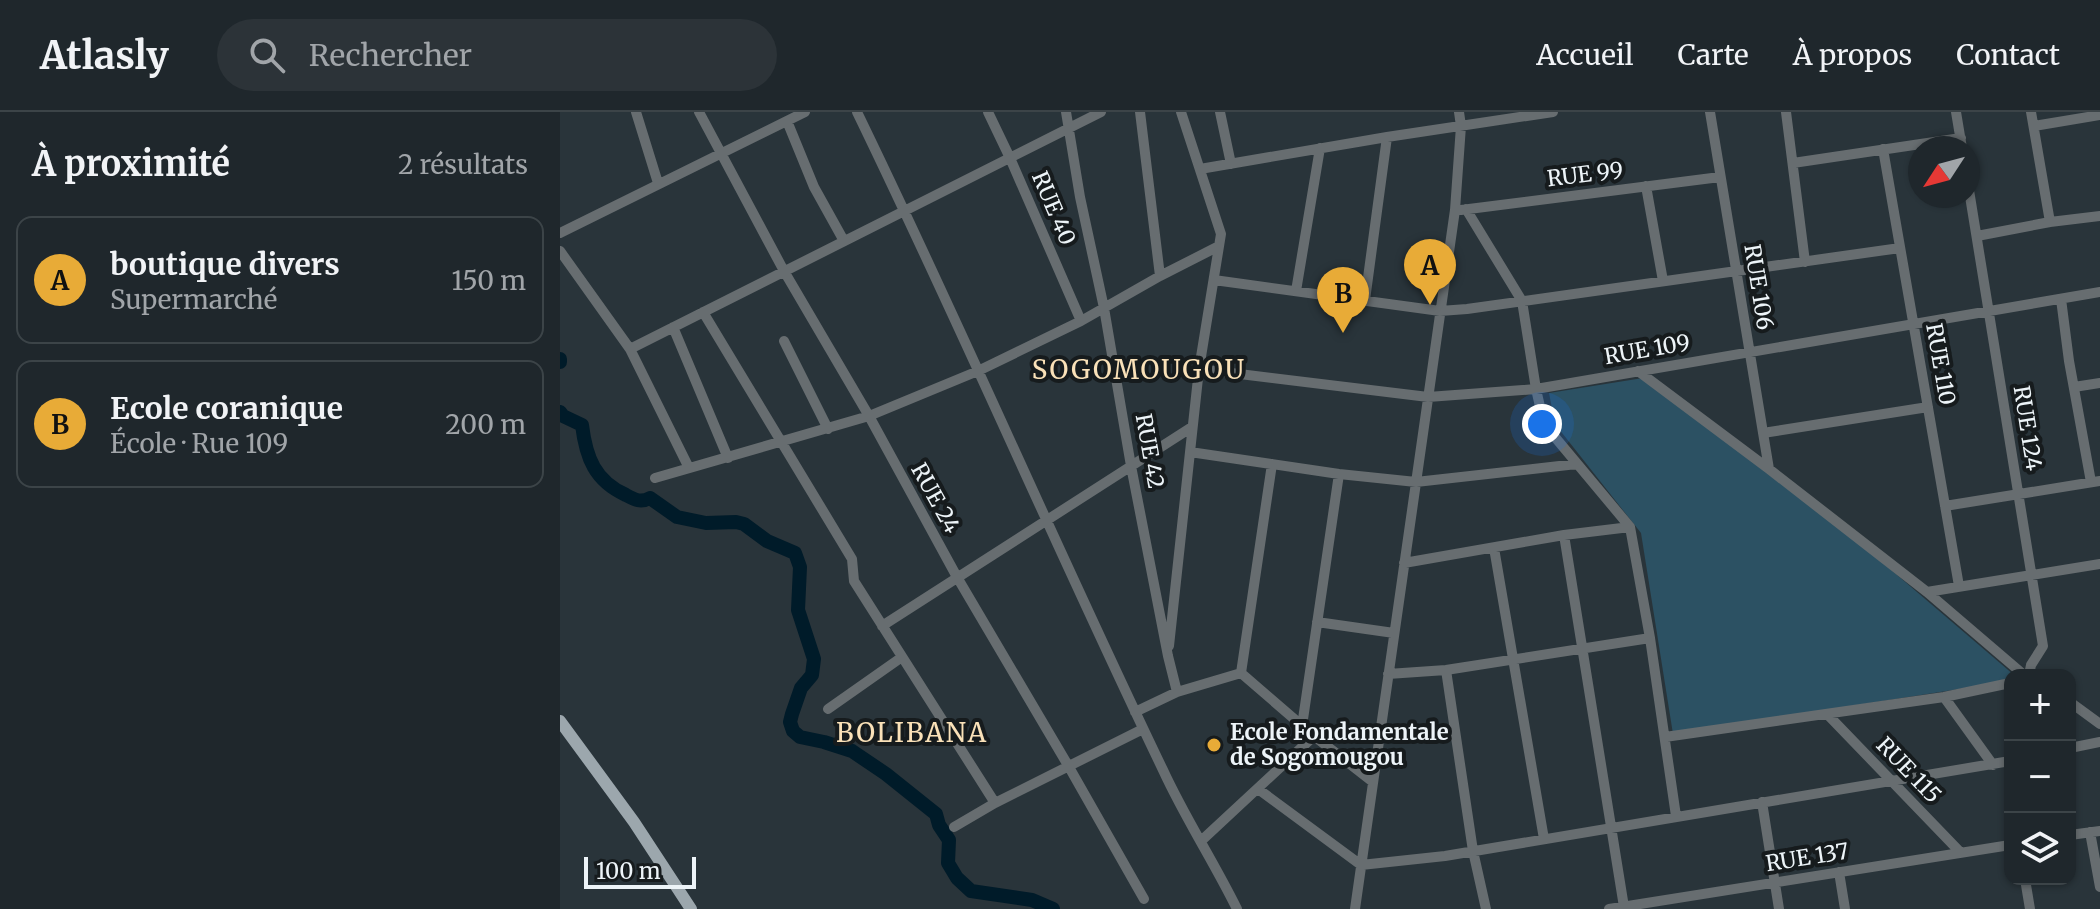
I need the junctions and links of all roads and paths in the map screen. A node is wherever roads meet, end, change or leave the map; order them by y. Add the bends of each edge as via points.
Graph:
1 (636, 112) edge
2 (699, 112) edge
3 (857, 112) edge
4 (988, 112) edge
5 (1066, 112) edge
6 (1101, 112) edge
7 (1140, 112) edge
8 (1181, 112) edge
9 (1220, 112) edge
10 (1459, 112) edge
11 (1553, 112) edge
12 (1710, 112) edge
13 (1786, 112) edge
14 (1956, 112) edge
15 (2031, 112) edge
16 (802, 113) edge
17 (2100, 115) edge
18 (787, 121) junction
19 (1461, 126) junction
20 (2034, 126) junction
21 (1069, 128) junction
22 (1960, 136) edge
23 (1387, 137) junction
24 (1908, 147) edge
25 (1320, 148) junction
26 (1883, 149) junction
27 (720, 153) junction
28 (1010, 158) junction
29 (1793, 163) junction
30 (1231, 164) junction
31 (1200, 169) junction
32 (1720, 177) junction
33 (658, 183) junction
34 (1646, 186) junction
35 (1972, 208) edge
36 (1461, 210) junction
37 (905, 211) junction
38 (2100, 216) edge
39 (2050, 222) junction
40 (560, 233) edge
41 (1977, 236) junction
42 (844, 241) junction
43 (1219, 246) junction
44 (1900, 248) junction
45 (560, 251) edge
46 (1805, 262) junction
47 (784, 271) junction
48 (1736, 271) junction
49 (1160, 276) junction
50 (1214, 280) junction
51 (1663, 281) junction
52 (1296, 291) junction
53 (2100, 292) edge
54 (2061, 299) junction
55 (1365, 300) junction
56 (1522, 301) junction
57 (1104, 308) junction
58 (1440, 311) junction
59 (1989, 311) junction
60 (703, 312) junction
61 (1081, 321) junction
62 (1913, 324) junction
63 (673, 327) junction
64 (784, 341) dead end
65 (630, 349) junction
66 (1749, 352) junction
67 (1199, 369) junction
68 (978, 371) junction
69 (1638, 371) junction
70 (2100, 383) edge
71 (2074, 387) junction
72 (1536, 389) junction
73 (1428, 397) junction
74 (1928, 407) junction
75 (869, 416) junction
76 (1192, 427) junction
77 (828, 429) junction
78 (1763, 433) junction
79 (782, 443) junction
80 (1190, 452) junction
81 (728, 458) junction
82 (1272, 464) junction
83 (1577, 464) junction
84 (1131, 466) junction
85 (689, 468) junction
86 (1769, 469) junction
87 (1339, 474) junction
88 (655, 478) dead end
89 (1416, 482) junction
90 (2095, 482) edge
91 (2019, 494) junction
92 (1945, 506) junction
93 (1046, 520) junction
94 (1630, 527) junction
95 (1564, 535) junction
96 (1494, 548) junction
97 (1404, 563) junction
98 (2100, 564) edge
99 (2032, 575) junction
100 (957, 577) junction
101 (1959, 586) junction
102 (1927, 592) junction
103 (1317, 622) junction
104 (882, 626) junction
105 (1394, 633) junction
106 (1650, 638) junction
107 (1582, 649) junction
108 (1168, 656) junction
109 (902, 657) junction
110 (1513, 660) junction
111 (2019, 669) edge
112 (2029, 669) edge
113 (1446, 670) junction
114 (1241, 673) junction
115 (1388, 674) junction
116 (2004, 684) edge
117 (1177, 692) junction
118 (1944, 697) junction
119 (2076, 706) edge
120 (828, 709) dead end
121 (1135, 712) junction
122 (1828, 715) junction
123 (560, 721) edge
124 (2100, 724) edge
125 (1302, 726) junction
126 (1143, 729) junction
127 (1314, 736) junction
128 (1665, 737) junction
129 (2100, 742) edge
130 (2076, 747) edge
131 (2004, 762) edge
132 (1993, 765) junction
133 (1069, 767) junction
134 (1892, 781) junction
135 (1373, 782) junction
136 (1258, 789) junction
137 (1762, 802) junction
138 (995, 803) junction
139 (1676, 816) junction
140 (954, 827) dead end
141 (1611, 827) junction
142 (2095, 831) edge
143 (1544, 839) junction
144 (1201, 841) junction
145 (2004, 846) edge
146 (1473, 851) junction
147 (1961, 853) junction
148 (1361, 865) junction
149 (1839, 872) junction
150 (1774, 882) junction
151 (2026, 885) edge
152 (2100, 887) edge
153 (1144, 899) dead end
154 (1624, 907) junction
155 (691, 909) edge
156 (1237, 909) edge
157 (1355, 909) edge
158 (1486, 909) edge
159 (1609, 909) edge
160 (1779, 909) edge
161 (1845, 909) edge
162 (2030, 909) edge

1 - 33 street
2 - 27 street, RUE 24
3 - 37 street
4 - 28 street, RUE 40
5 - 21 street, RUE 42
6 - 21 street
7 - 49 street
8 - 31 street
9 - 30 street
10 - 19 street
11 - 19 street
12 - 32 street, RUE 106
13 - 29 street
14 - 22 street
15 - 20 street
16 - 18 street
17 - 20 street
18 - 27 street
18 - 42 street
19 - 23 street
19 - 36 street
20 - 39 street
21 - 28 street
21 - 57 street, RUE 42
23 - 25 street
23 - 55 street
24 - 26 street
25 - 30 street
25 - 52 street
26 - 29 street
26 - 44 street, RUE 110
27 - 33 street
27 - 47 street, RUE 24
28 - 37 street
28 - 61 street, RUE 40
29 - 46 street
30 - 31 street
31 - 43 street, RUE 42 via 1221,234
32 - 34 street, RUE 99
32 - 48 street, RUE 106
33 - 40 street
34 - 36 street, RUE 99
34 - 51 street
35 - 41 street, RUE 124
36 - 56 street
36 - 58 street
37 - 42 street
37 - 68 street
38 - 39 street
39 - 41 street
41 - 59 street, RUE 124
42 - 47 street
43 - 49 street
43 - 50 street, RUE 42
44 - 46 street
44 - 62 street, RUE 110
45 - 65 street
46 - 48 street
47 - 60 street
47 - 75 street, RUE 24
48 - 51 street
48 - 66 street, RUE 106
49 - 57 street
50 - 52 street
50 - 67 street, RUE 42
51 - 56 street
52 - 55 street
53 - 54 street, RUE 109
54 - 59 street, RUE 109
54 - 71 street
55 - 58 street
56 - 58 street
56 - 72 street
57 - 61 street
57 - 84 street, RUE 42
58 - 73 street
59 - 62 street, RUE 109
59 - 91 street, RUE 124
60 - 63 street
60 - 79 street
61 - 68 street
62 - 66 street, RUE 109
62 - 74 street, RUE 110
63 - 65 street
63 - 81 street
64 - 77 street
65 - 85 street
66 - 69 street, RUE 109
66 - 78 street, RUE 106
67 - 73 street, RUE 109
67 - 76 street, RUE 42
68 - 75 street
68 - 93 street
69 - 72 street, RUE 109
69 - 86 street
70 - 71 street
71 - 90 street
72 - 73 street, RUE 109
72 - 83 street via 1544,424
73 - 89 street
74 - 78 street
74 - 92 street, RUE 110
75 - 77 street
75 - 100 street, RUE 24
76 - 80 street, RUE 42
76 - 84 street
77 - 79 street
78 - 86 street, RUE 106
79 - 81 street
79 - 104 street via 852,559 854,581
80 - 82 street
80 - 108 street, RUE 42
81 - 85 street
82 - 87 street
82 - 114 street
83 - 89 street
83 - 94 street
84 - 93 street
84 - 108 street, RUE 42
85 - 88 street
86 - 102 street
87 - 89 street
87 - 103 street
89 - 97 street
90 - 91 street
91 - 92 street
91 - 99 street, RUE 124
92 - 101 street, RUE 110
93 - 100 street
93 - 121 street
94 - 95 street
94 - 106 street
95 - 96 street
95 - 107 street
96 - 97 street
96 - 110 street
97 - 105 street
98 - 99 street
99 - 101 street
99 - 112 street, RUE 124 via 2043,646
100 - 104 street
100 - 133 street, RUE 24
101 - 102 street
102 - 111 street
103 - 105 street
103 - 125 street
104 - 109 street
105 - 115 street
106 - 107 street
106 - 128 street
107 - 110 street
107 - 141 street
108 - 117 street, RUE 42
109 - 120 street
109 - 138 street
110 - 113 street
110 - 143 street
113 - 115 street
113 - 146 street
114 - 117 street
114 - 125 street
115 - 135 street
116 - 118 street
117 - 121 street
118 - 122 street
118 - 132 street
119 - 124 street
121 - 126 street
122 - 128 street
122 - 134 street, RUE 115
123 - 155 main road
125 - 127 street
126 - 133 street
126 - 144 street
127 - 135 street
127 - 136 street
128 - 139 street
129 - 130 street
131 - 132 street
132 - 134 street
133 - 138 street
133 - 153 street, RUE 24
134 - 137 street
134 - 147 street, RUE 115
135 - 148 street
136 - 144 street
136 - 148 street
137 - 139 street
137 - 150 street
138 - 140 street
139 - 141 street
141 - 143 street
141 - 154 street
142 - 152 street
143 - 146 street
144 - 156 street
145 - 147 street, RUE 137
146 - 148 street
146 - 158 street
147 - 149 street, RUE 137
148 - 157 street
149 - 150 street, RUE 137
149 - 161 street
150 - 154 street, RUE 137
150 - 160 street
151 - 162 street
154 - 159 street, RUE 137

